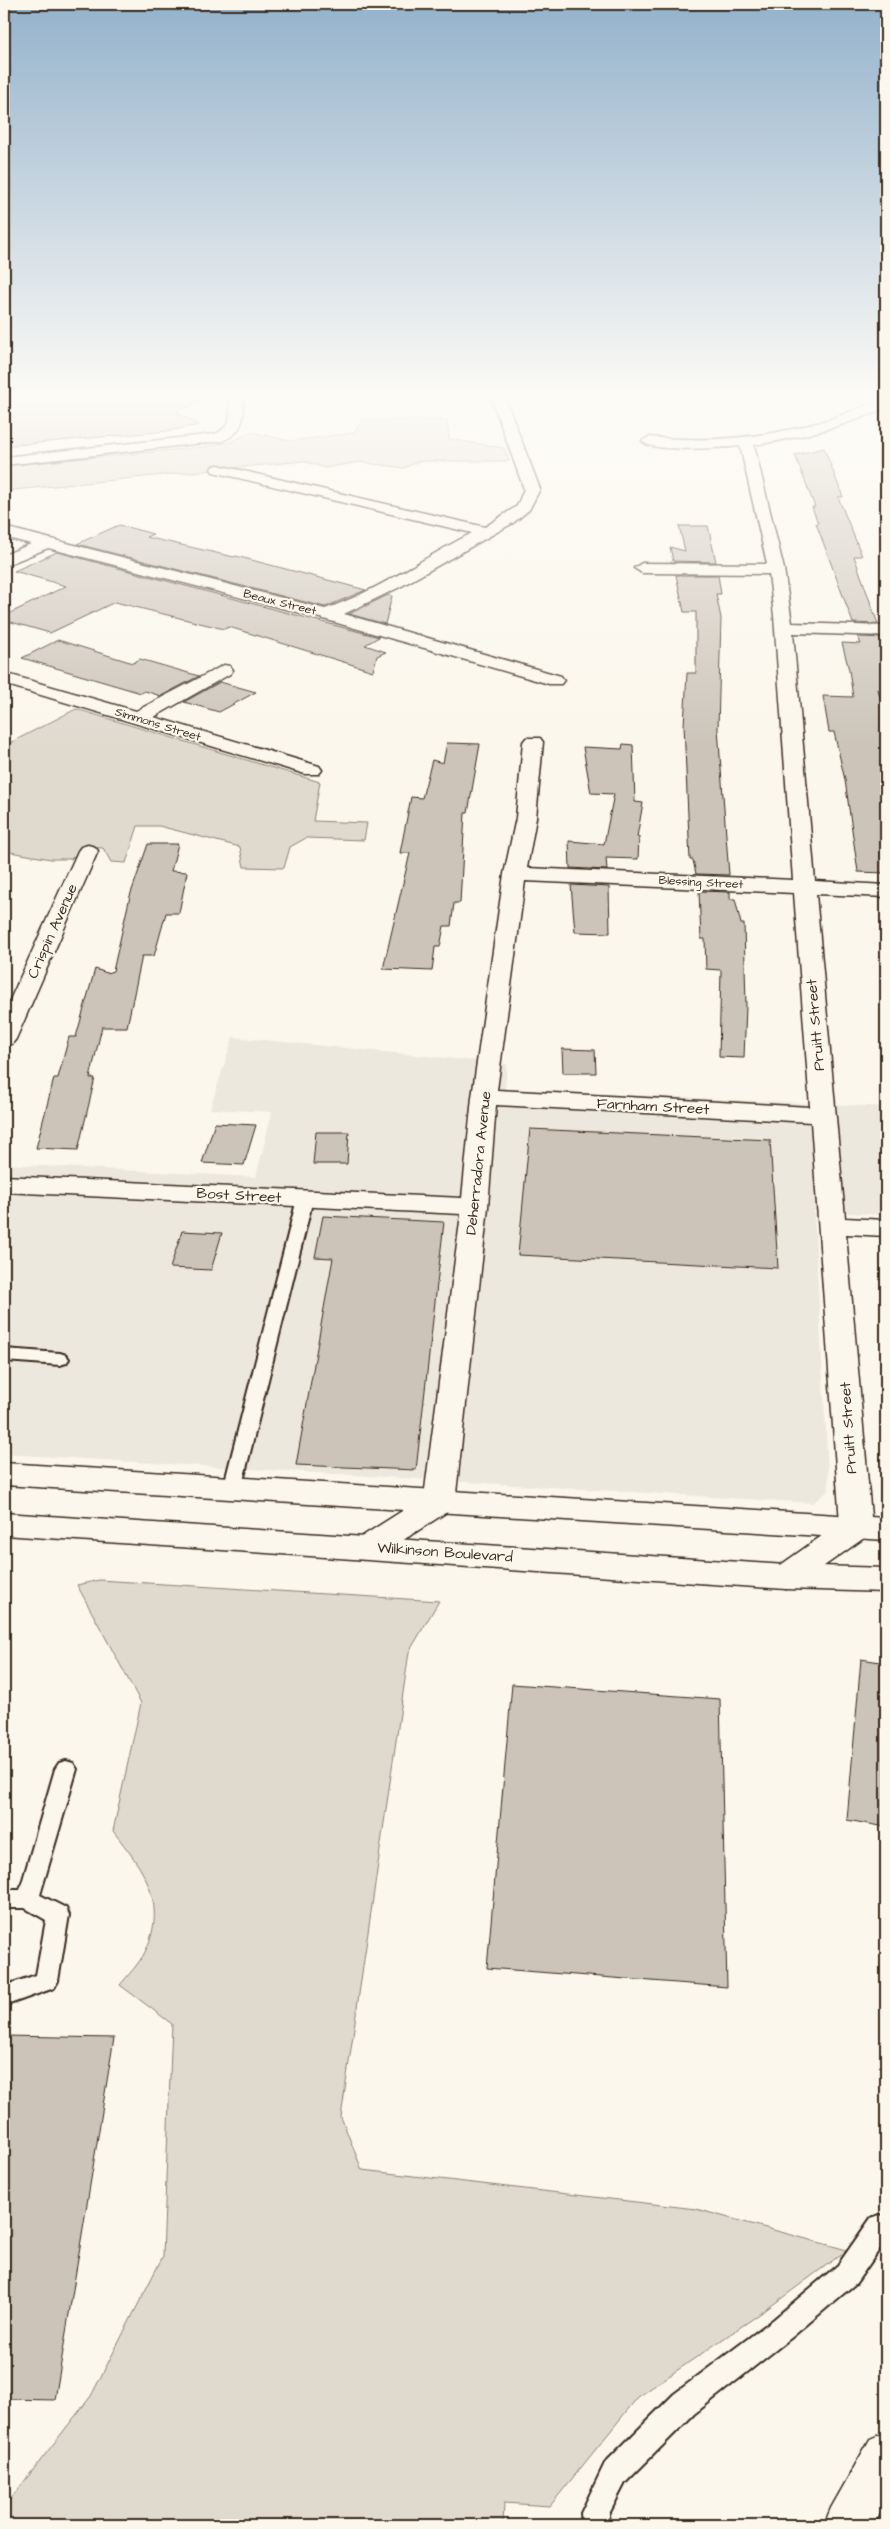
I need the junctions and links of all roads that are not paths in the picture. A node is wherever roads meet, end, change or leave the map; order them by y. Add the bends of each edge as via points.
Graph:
1 (405, 513) edge
2 (515, 513) edge
3 (763, 513) edge
4 (4, 532) edge
5 (486, 532) junction
6 (47, 543) junction
7 (4, 561) edge
8 (642, 568) dead end
9 (776, 569) junction
10 (326, 614) junction
11 (784, 628) junction
12 (886, 632) edge
13 (224, 670) dead end
14 (4, 678) edge
15 (555, 680) dead end
16 (138, 718) junction
17 (533, 742) dead end
18 (312, 770) dead end
19 (88, 851) dead end
20 (515, 874) junction
21 (804, 887) junction
22 (886, 891) edge
23 (4, 1039) edge
24 (484, 1097) junction
25 (823, 1115) junction
26 (4, 1184) edge
27 (305, 1199) junction
28 (475, 1207) junction
29 (833, 1225) junction
30 (886, 1228) edge
31 (4, 1355) edge
32 (60, 1359) dead end
33 (4, 1474) edge
34 (232, 1489) junction
35 (439, 1502) junction
36 (4, 1524) edge
37 (871, 1528) edge
38 (369, 1547) junction
39 (786, 1577) junction
40 (886, 1580) edge
41 (66, 1769) dead end
42 (4, 1899) edge
43 (28, 1899) junction
44 (4, 1996) edge
45 (880, 2227) dead end
46 (886, 2455) edge
47 (596, 2525) edge
48 (848, 2525) edge

1 - 5 street
2 - 5 street
3 - 9 street, Pruitt Street
4 - 6 street, Beaux Street
5 - 10 street via 343,609
6 - 7 street
6 - 10 street, Beaux Street
8 - 9 street
9 - 11 street, Pruitt Street
10 - 15 street, Beaux Street
11 - 12 street
11 - 21 street, Pruitt Street
13 - 16 street
14 - 16 street, Simmons Street
16 - 18 street, Simmons Street
17 - 20 street, Deherradora Avenue via 526,818
19 - 23 street, Crispin Avenue
20 - 21 street, Blessing Street
20 - 24 street, Deherradora Avenue
21 - 22 street, Blessing Street
21 - 25 street, Pruitt Street
24 - 25 street, Farnham Street
24 - 28 street, Deherradora Avenue
25 - 29 street, Pruitt Street
26 - 27 street, Bost Street
27 - 28 street, Bost Street
27 - 34 lane
28 - 35 street, Deherradora Avenue
29 - 30 street
29 - 37 street, Pruitt Street
31 - 32 lane
33 - 34 street
34 - 35 street
35 - 37 street
35 - 38 street
36 - 38 street, Wilkinson Boulevard
37 - 39 street
38 - 39 street, Wilkinson Boulevard
39 - 40 street, Wilkinson Boulevard
41 - 43 lane
42 - 43 lane
43 - 44 lane via 58,1915 46,1981
45 - 47 lane via 847,2274 684,2404 615,2473 596,2513
46 - 48 street

